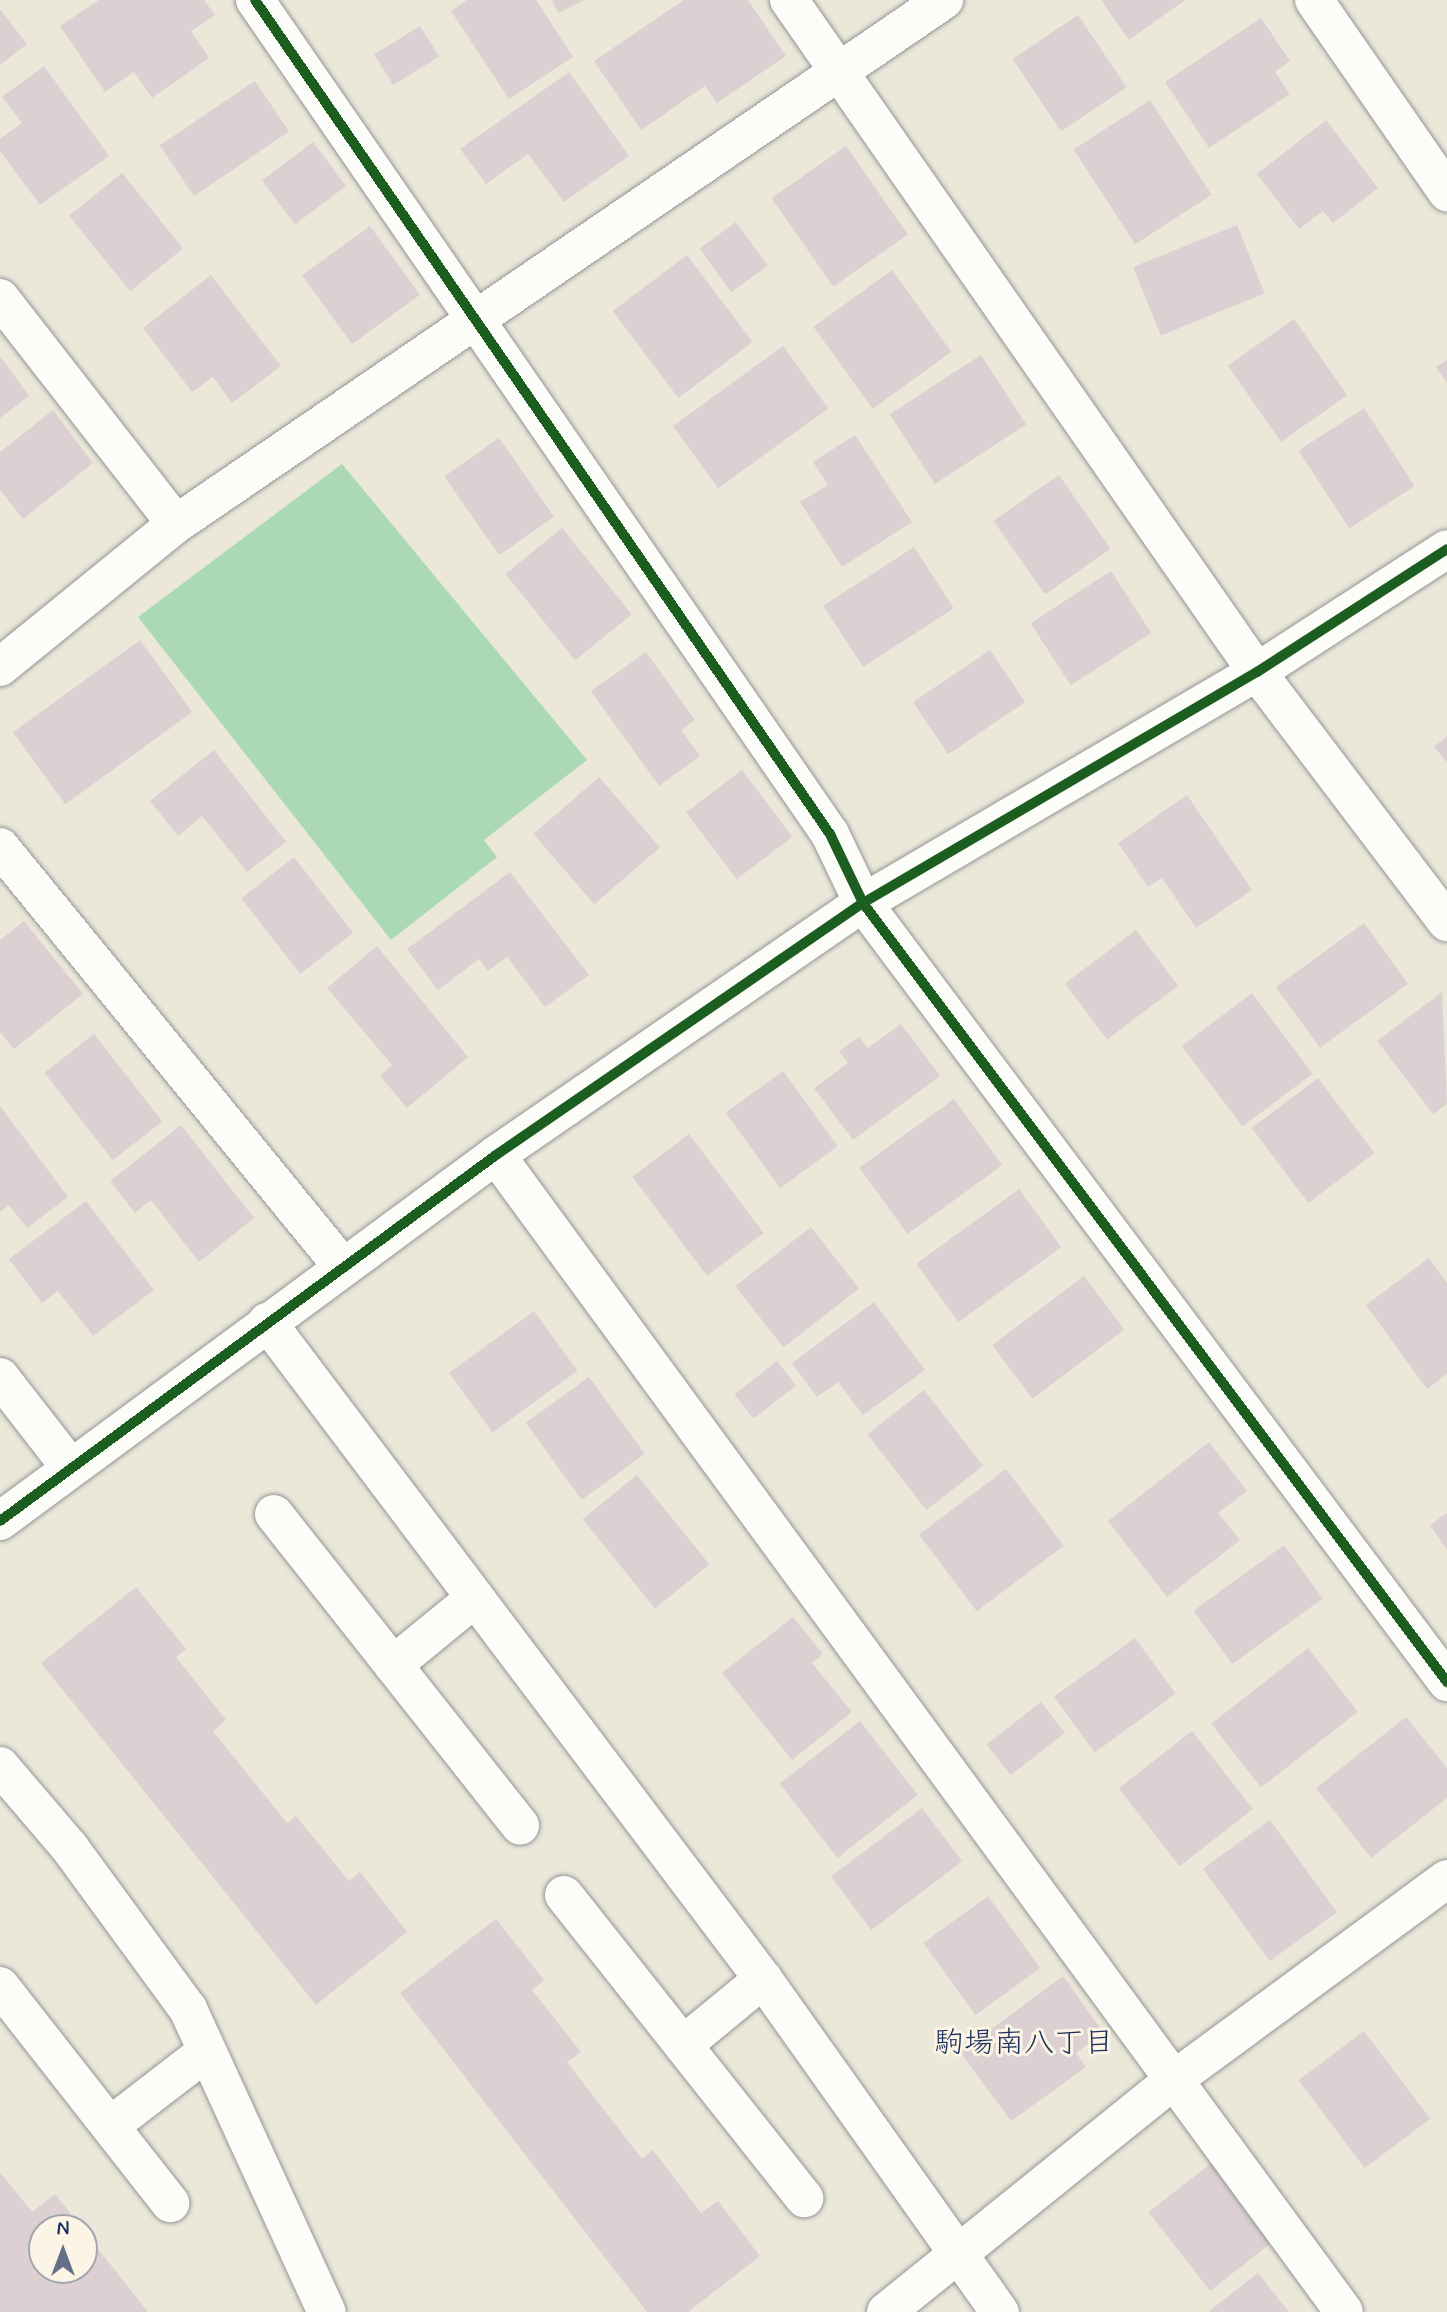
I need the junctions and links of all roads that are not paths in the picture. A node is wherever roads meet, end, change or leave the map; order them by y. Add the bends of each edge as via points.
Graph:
1 (255, 0) edge
2 (789, 0) edge
3 (944, 0) edge
4 (1314, 0) edge
5 (840, 73) junction
6 (1447, 192) edge
7 (0, 298) edge
8 (480, 318) junction
9 (176, 524) junction
10 (1447, 549) edge
11 (0, 667) edge
12 (1257, 672) junction
13 (0, 847) edge
14 (863, 902) junction
15 (1447, 922) edge
16 (496, 1155) junction
17 (342, 1266) junction
18 (267, 1322) junction
19 (0, 1377) edge
20 (70, 1467) junction
21 (274, 1514) dead end
22 (0, 1521) edge
23 (475, 1598) junction
24 (393, 1665) junction
25 (1447, 1682) edge
26 (0, 1766) edge
27 (520, 1825) dead end
28 (1447, 1879) edge
29 (564, 1895) dead end
30 (763, 1979) junction
31 (0, 1986) edge
32 (682, 2045) junction
33 (206, 2052) junction
34 (1172, 2081) junction
35 (110, 2126) junction
36 (804, 2198) dead end
37 (170, 2203) dead end
38 (954, 2255) junction
39 (327, 2312) edge
40 (886, 2312) edge
41 (1000, 2312) edge
42 (1345, 2312) edge

1 - 8 street
2 - 5 street
3 - 5 street
4 - 6 street
5 - 8 street
5 - 12 street
7 - 9 street
8 - 9 street
8 - 14 street via 830,834
9 - 11 street
10 - 12 street
12 - 14 street
12 - 15 street
13 - 17 street
14 - 16 street
14 - 25 street
16 - 17 street
16 - 34 street
17 - 18 street
18 - 20 street
18 - 23 street
19 - 20 street
20 - 22 street
21 - 24 street
23 - 24 street
23 - 30 street
24 - 27 street
26 - 33 street via 70,1848 188,2009
28 - 34 street
29 - 32 street
30 - 32 street
30 - 38 street
31 - 35 street
32 - 36 street
33 - 35 street
33 - 39 street
34 - 38 street
34 - 42 street
35 - 37 street
38 - 40 street
38 - 41 street

